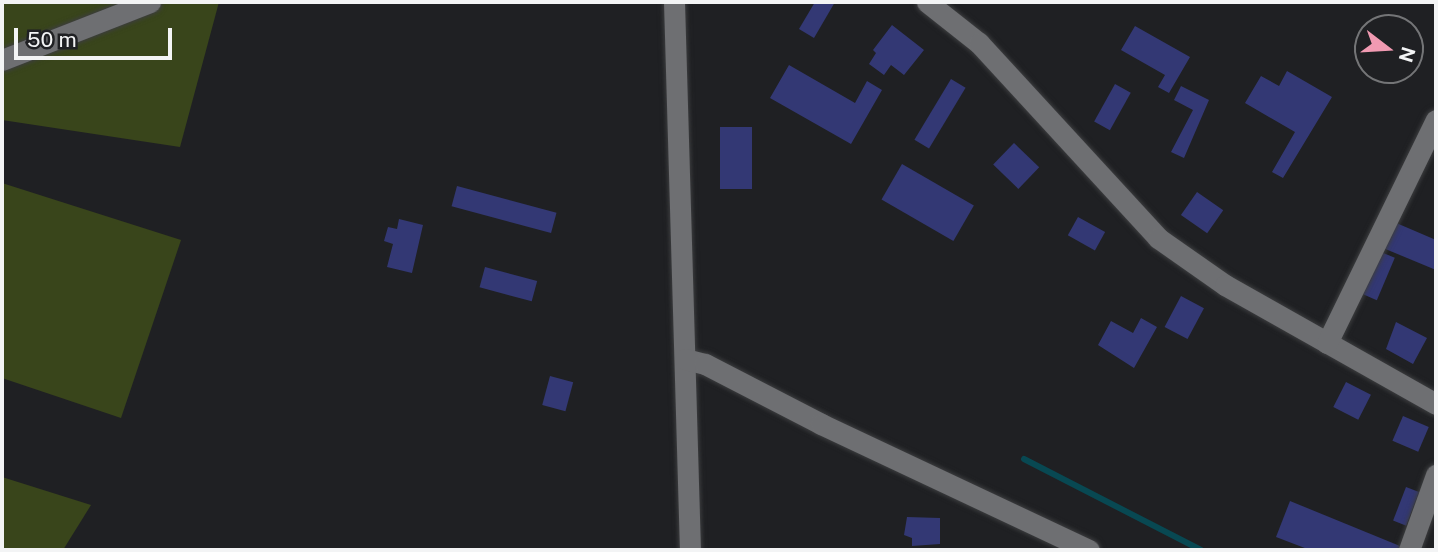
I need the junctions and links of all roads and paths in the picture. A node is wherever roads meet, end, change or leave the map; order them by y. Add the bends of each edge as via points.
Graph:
1 (150, 2) edge
2 (674, 2) edge
3 (927, 2) edge
4 (2, 60) edge
5 (1436, 120) edge
6 (1327, 343) junction
7 (685, 359) junction
8 (1436, 404) edge
9 (1436, 475) edge
10 (690, 550) edge
11 (1089, 550) edge
12 (1409, 550) edge

1 - 4 street
2 - 7 street
3 - 6 street via 979,43 1158,238 1226,285
5 - 6 street
6 - 8 street
7 - 10 street
7 - 11 street via 705,364
9 - 12 street

